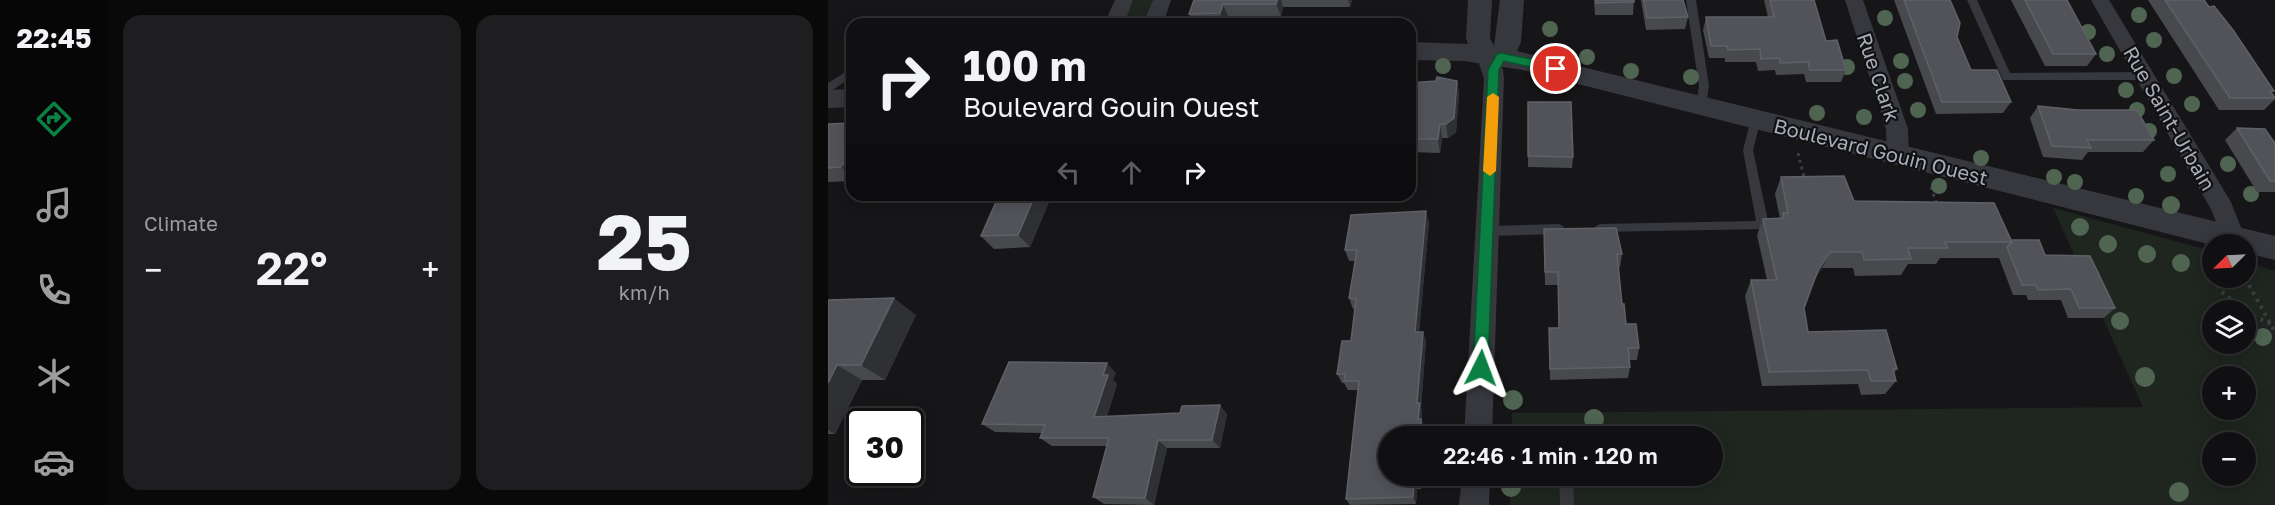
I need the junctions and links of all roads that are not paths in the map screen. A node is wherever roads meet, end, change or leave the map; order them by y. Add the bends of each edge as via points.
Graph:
1 (1124, 0) edge
2 (1162, 0) edge
3 (1480, 0) edge
4 (1512, 0) edge
5 (1691, 0) edge
6 (1854, 0) edge
7 (1972, 0) edge
8 (2100, 0) edge
9 (1116, 18) edge
10 (1155, 18) edge
11 (1416, 52) edge
12 (1494, 60) junction
13 (846, 75) edge
14 (2146, 76) junction
15 (828, 89) edge
16 (846, 98) edge
17 (828, 99) edge
18 (1701, 105) junction
19 (1756, 119) junction
20 (1898, 154) junction
21 (1569, 229) edge
22 (1592, 229) edge
23 (1487, 231) junction
24 (2217, 234) edge
25 (2232, 234) edge
26 (2256, 243) edge
27 (2275, 248) edge
28 (1478, 426) edge
29 (1475, 486) edge
30 (1566, 486) edge
31 (1474, 505) edge
32 (1567, 505) edge

1 - 9 street
2 - 10 street
3 - 12 street via 1478,38
4 - 12 street via 1509,42
5 - 18 lane via 1704,86
6 - 20 street, Rue Clark via 1897,129
7 - 14 lane via 2007,77
8 - 14 street, Rue Saint-Urbain
11 - 12 street, Boulevard Gouin Ouest
12 - 18 street, Boulevard Gouin Ouest
12 - 23 street
13 - 15 lane
14 - 25 street, Rue Saint-Urbain via 2223,209
16 - 17 street
18 - 19 street, Boulevard Gouin Ouest
19 - 20 street, Boulevard Gouin Ouest
19 - 22 lane via 1748,150 1763,226
20 - 24 street, Boulevard Gouin Ouest
21 - 23 lane
23 - 28 street
26 - 27 street, Boulevard Gouin Ouest
29 - 31 street
30 - 32 lane

